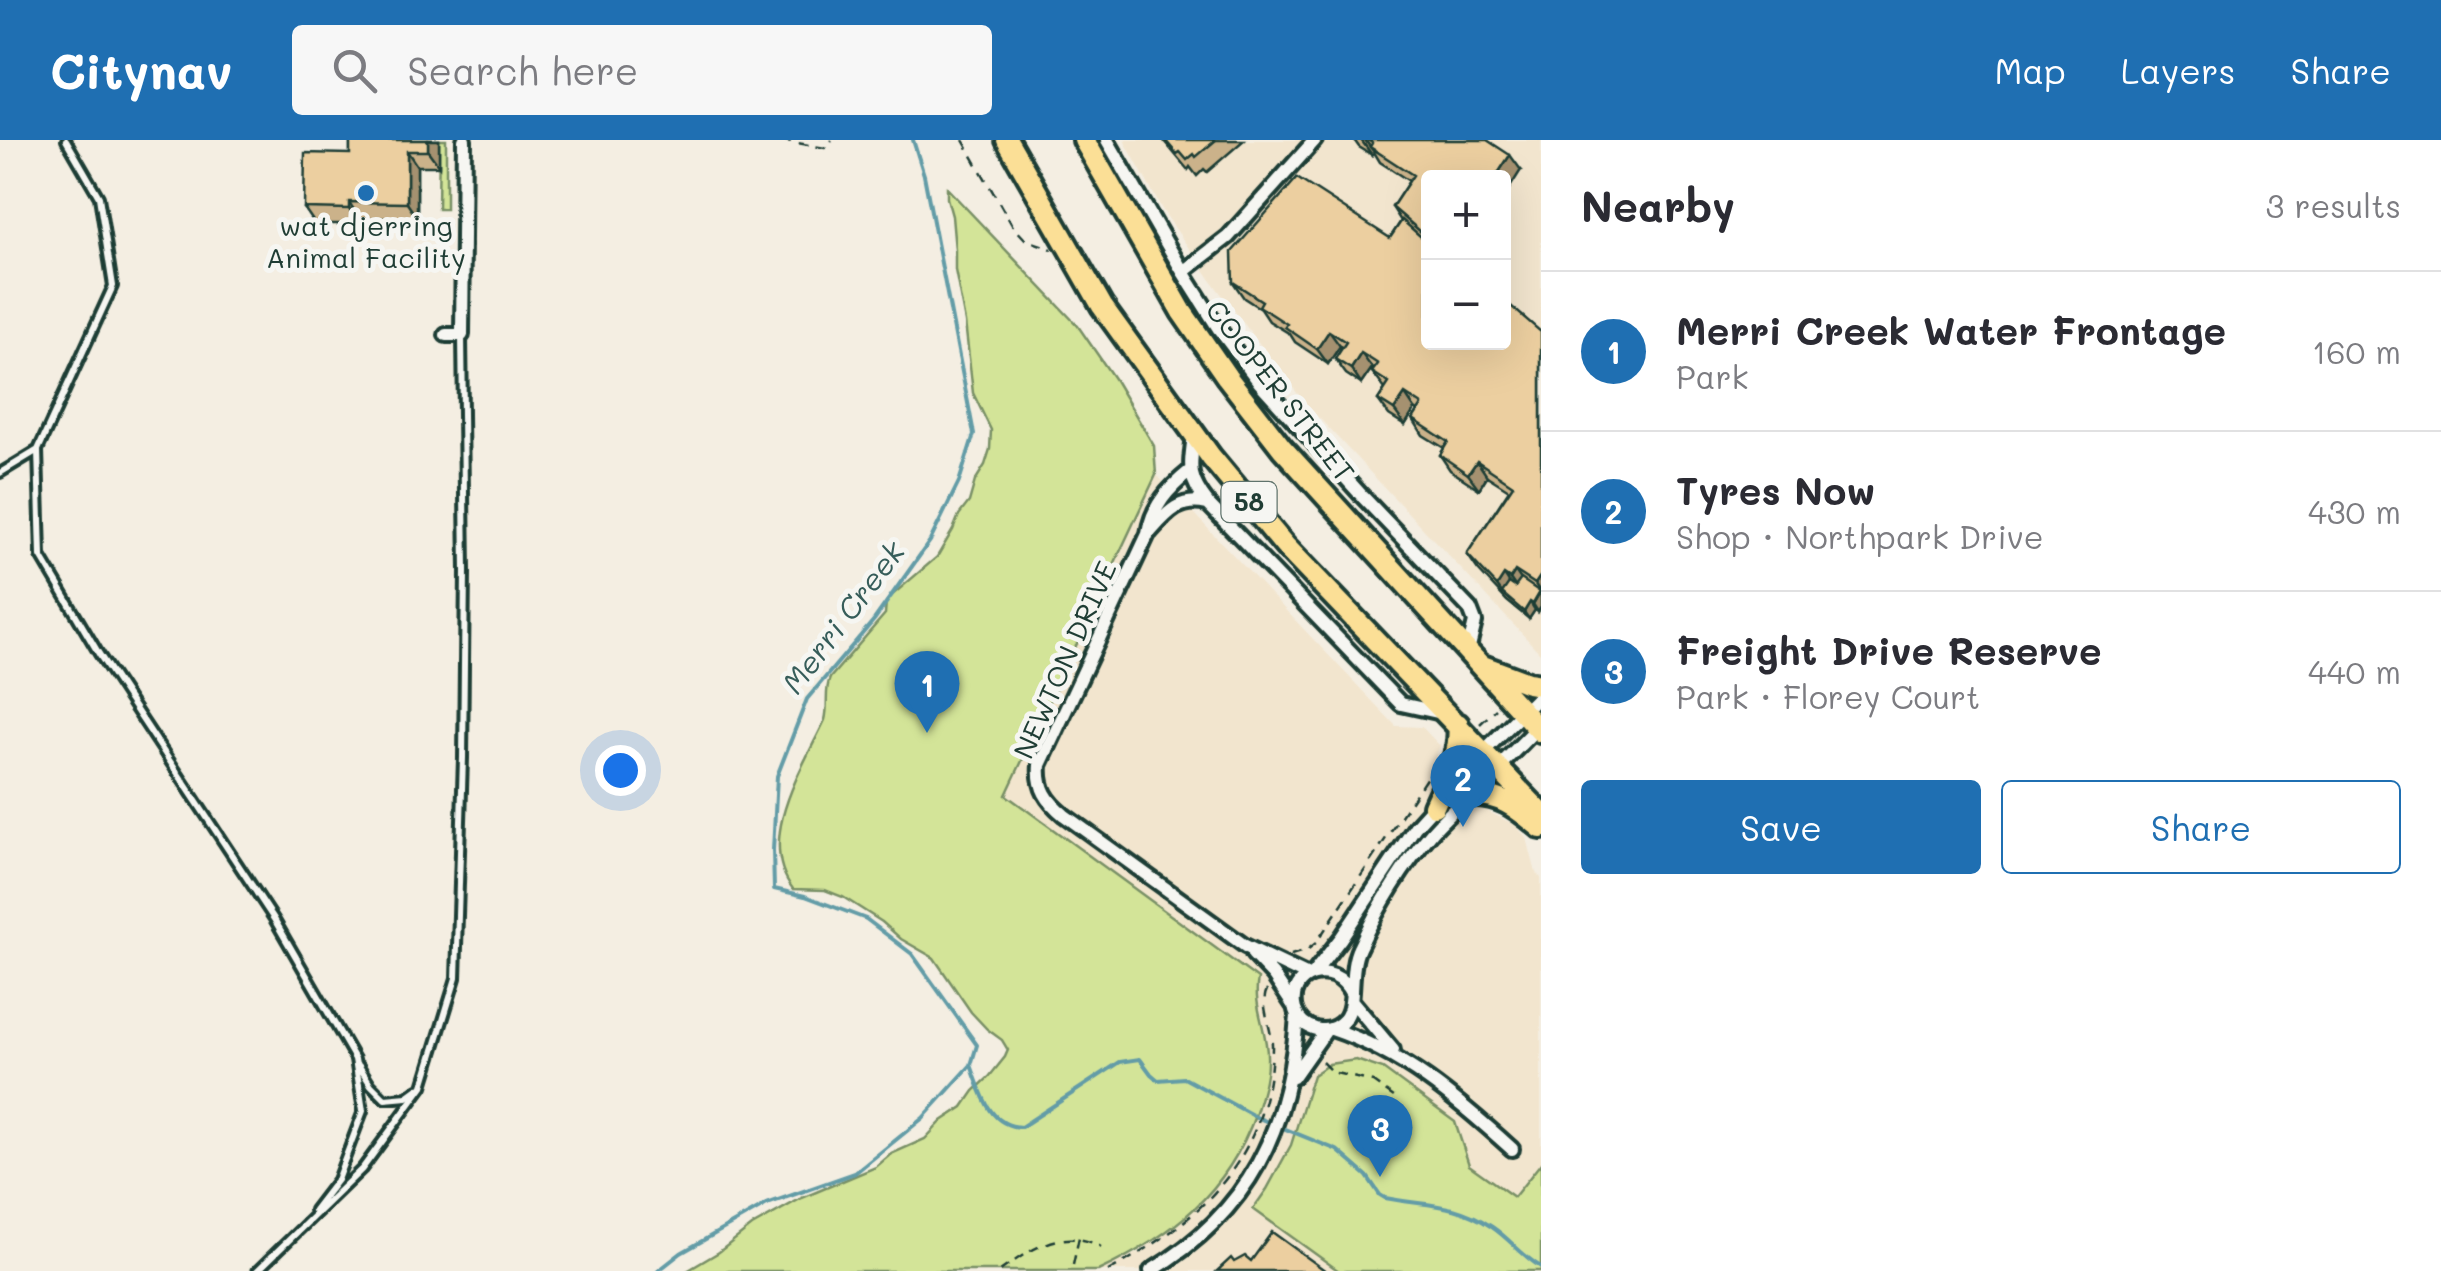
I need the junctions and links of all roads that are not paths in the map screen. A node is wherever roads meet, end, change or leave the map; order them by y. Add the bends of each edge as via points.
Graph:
1 (66, 140) edge
2 (464, 140) edge
3 (1007, 140) edge
4 (1084, 140) edge
5 (1107, 140) edge
6 (1314, 140) edge
7 (1183, 272) junction
8 (446, 334) dead end
9 (462, 335) junction
10 (1194, 435) junction
11 (38, 450) junction
12 (1190, 470) junction
13 (0, 473) edge
14 (1208, 504) junction
15 (1148, 534) junction
16 (1474, 658) junction
17 (1541, 685) edge
18 (1541, 694) edge
19 (1522, 712) junction
20 (1462, 721) junction
21 (1540, 728) edge
22 (1491, 760) junction
23 (1469, 795) junction
24 (1434, 806) junction
25 (1541, 812) edge
26 (1541, 828) edge
27 (1245, 946) junction
28 (1310, 975) junction
29 (1351, 997) junction
30 (1296, 1011) junction
31 (1329, 1029) junction
32 (356, 1059) junction
33 (1402, 1060) junction
34 (1289, 1084) junction
35 (423, 1086) junction
36 (1512, 1149) dead end
37 (299, 1230) junction
38 (256, 1271) edge
39 (1152, 1271) edge

1 - 11 lane via 98,197 113,286
2 - 9 street
3 - 10 main road, 58 via 1102,306
4 - 16 main road, COOPER STREET / 58 via 1227,378 1282,448
5 - 7 street, COOPER STREET
6 - 7 street via 1228,237
7 - 16 street, COOPER STREET via 1259,382 1470,609
8 - 9 street
9 - 35 lane via 465,590 456,978
10 - 12 street
10 - 20 main road, 58 via 1285,546
11 - 13 lane
11 - 32 lane via 41,556
12 - 14 street
12 - 15 street, NEWTON DRIVE via 1163,496
14 - 15 street, NEWTON DRIVE via 1182,503
14 - 20 street via 1400,704
15 - 27 street, NEWTON DRIVE via 1040,765 1043,792
16 - 17 main road
16 - 19 main road, COOPER STREET / 58
18 - 19 street
19 - 21 main road, COOPER STREET / 58
19 - 22 street
20 - 22 main road, 58
20 - 24 main road
21 - 22 street
22 - 23 street
22 - 24 street
22 - 25 main road, 58
23 - 26 main road via 1497,797
23 - 29 street via 1394,883 1356,954
24 - 28 street
27 - 28 street, NEWTON DRIVE
27 - 30 street, NEWTON DRIVE
28 - 29 street via 1340,978
28 - 30 street via 1296,989
29 - 31 street via 1346,1018
29 - 33 street
30 - 31 street via 1309,1027
30 - 34 street
31 - 33 street
31 - 34 street
32 - 35 lane via 385,1098 406,1097
32 - 37 lane via 363,1110 338,1180
33 - 36 street
34 - 39 street via 1268,1147 1247,1183 1214,1224
35 - 37 lane via 362,1169
37 - 38 lane

